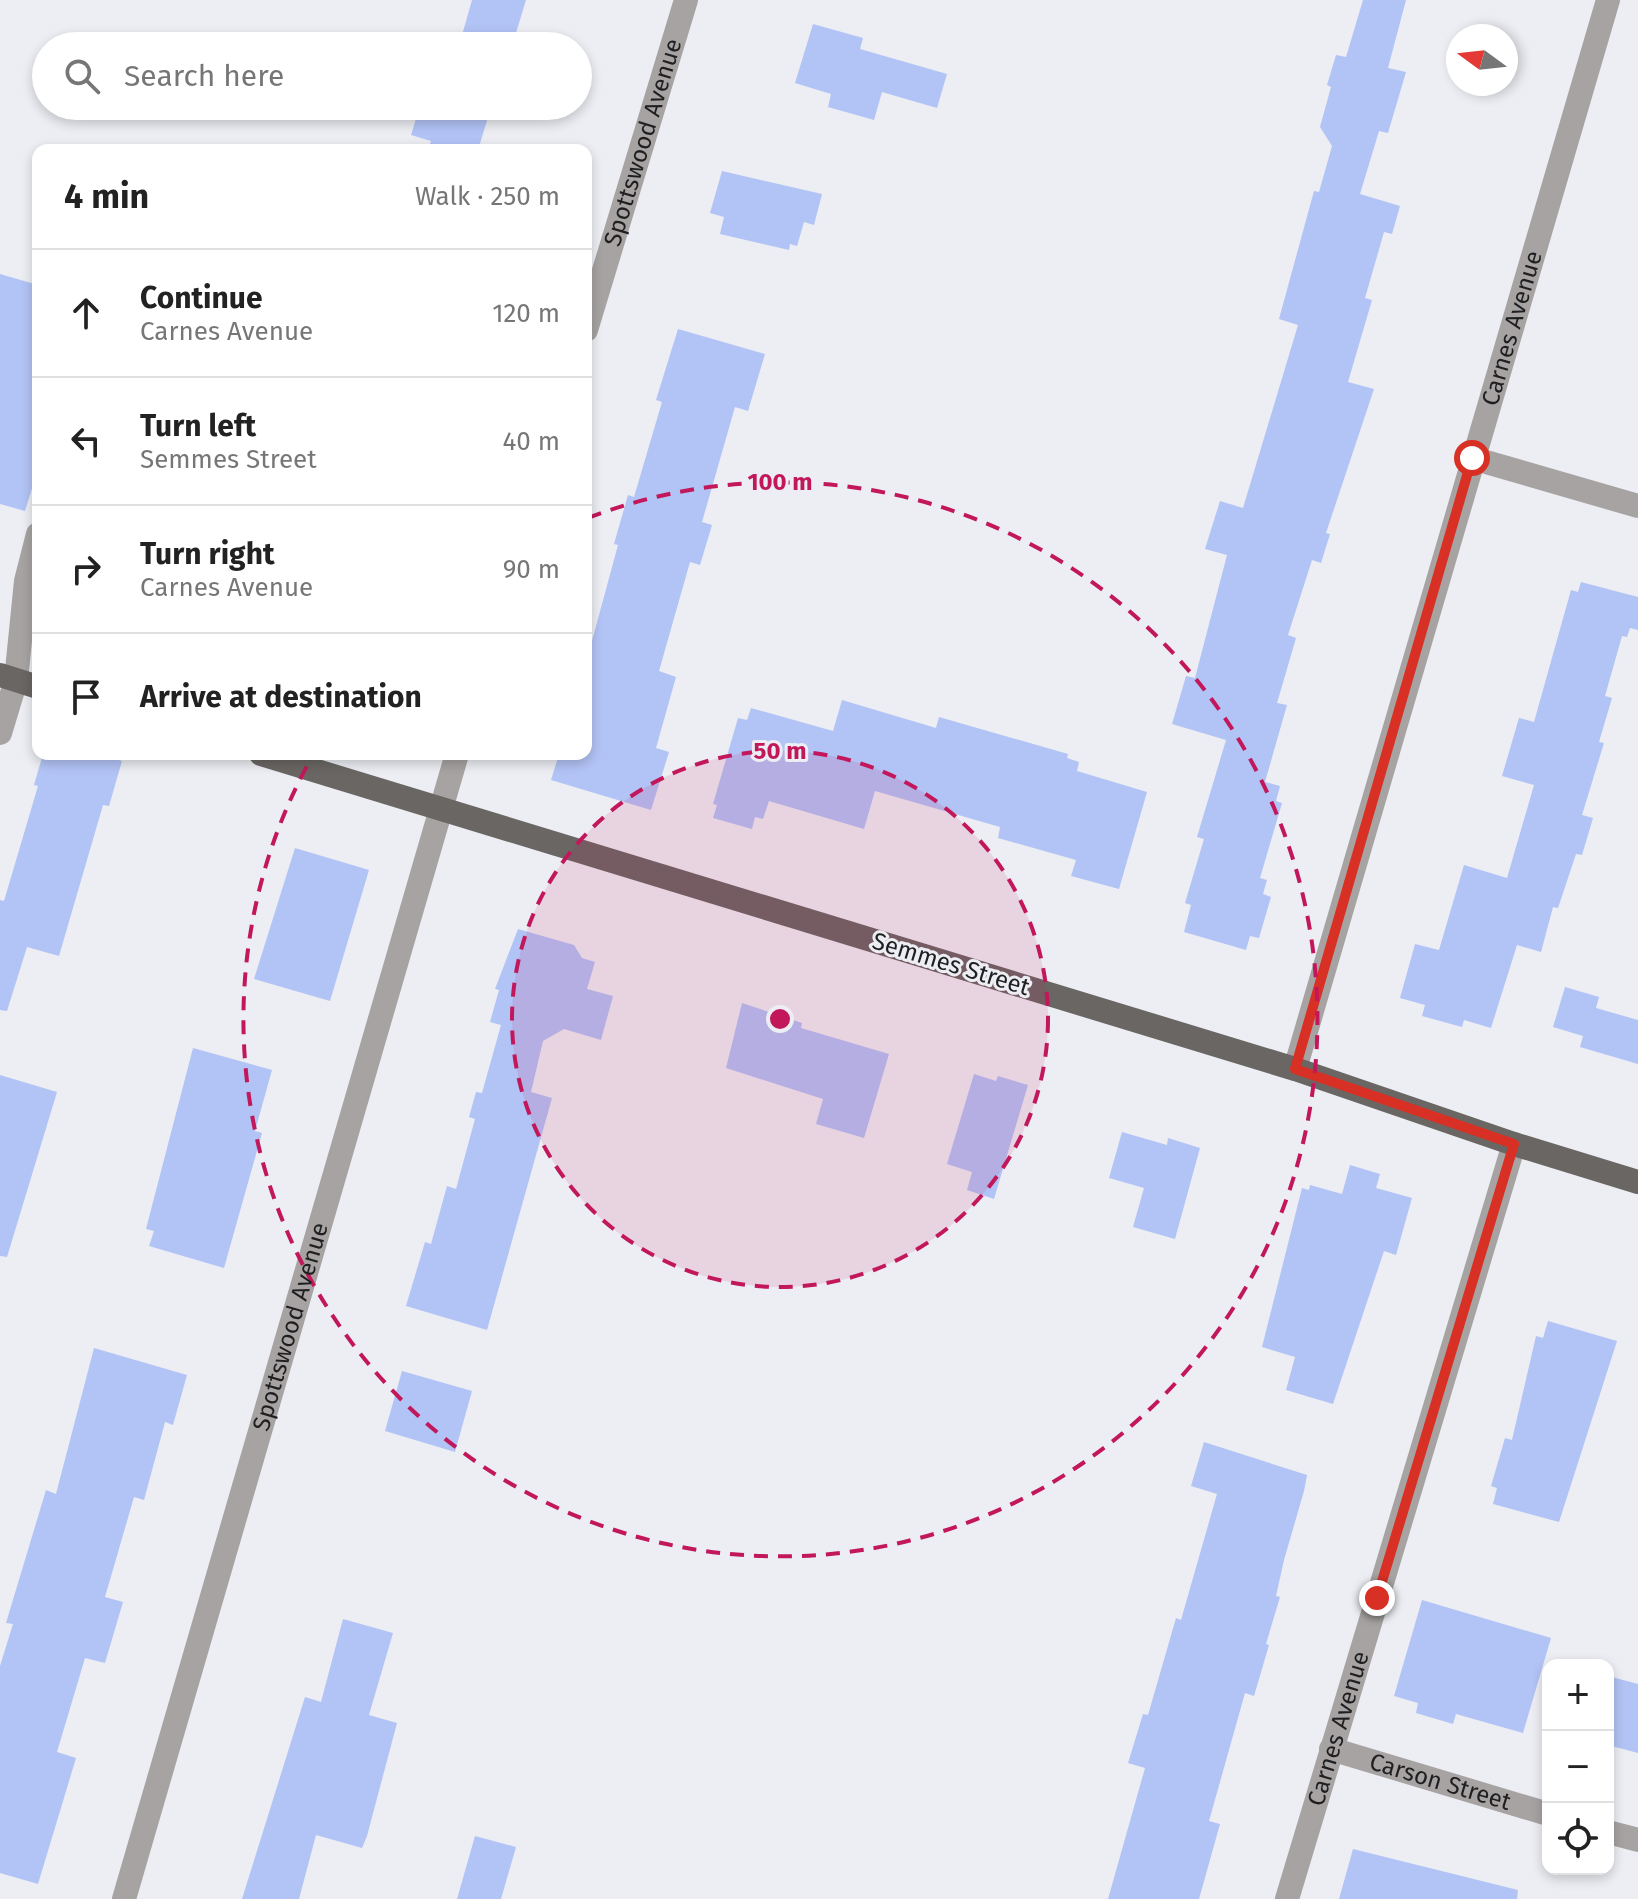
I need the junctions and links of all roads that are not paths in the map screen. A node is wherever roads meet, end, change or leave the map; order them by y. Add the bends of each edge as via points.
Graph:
1 (686, 0) edge
2 (1608, 0) edge
3 (592, 310) edge
4 (1472, 458) junction
5 (1638, 506) edge
6 (32, 558) edge
7 (18, 681) edge
8 (0, 733) edge
9 (281, 760) edge
10 (455, 760) edge
11 (441, 808) junction
12 (1295, 1069) junction
13 (1514, 1144) junction
14 (1638, 1182) edge
15 (1331, 1749) junction
16 (1542, 1812) edge
17 (1614, 1834) edge
18 (1638, 1840) edge
19 (124, 1899) edge
20 (1287, 1899) edge

1 - 3 street, Spottswood Avenue
2 - 4 street, Carnes Avenue
4 - 5 street
4 - 12 street, Carnes Avenue
6 - 7 street
7 - 8 street
9 - 11 main road, Semmes Street
10 - 11 street, Spottswood Avenue
11 - 12 main road, Semmes Street
11 - 19 street, Spottswood Avenue
12 - 13 main road, Semmes Street
13 - 14 main road, Semmes Street
13 - 15 street, Carnes Avenue
15 - 16 street, Carson Street
15 - 20 street, Carnes Avenue
17 - 18 street

